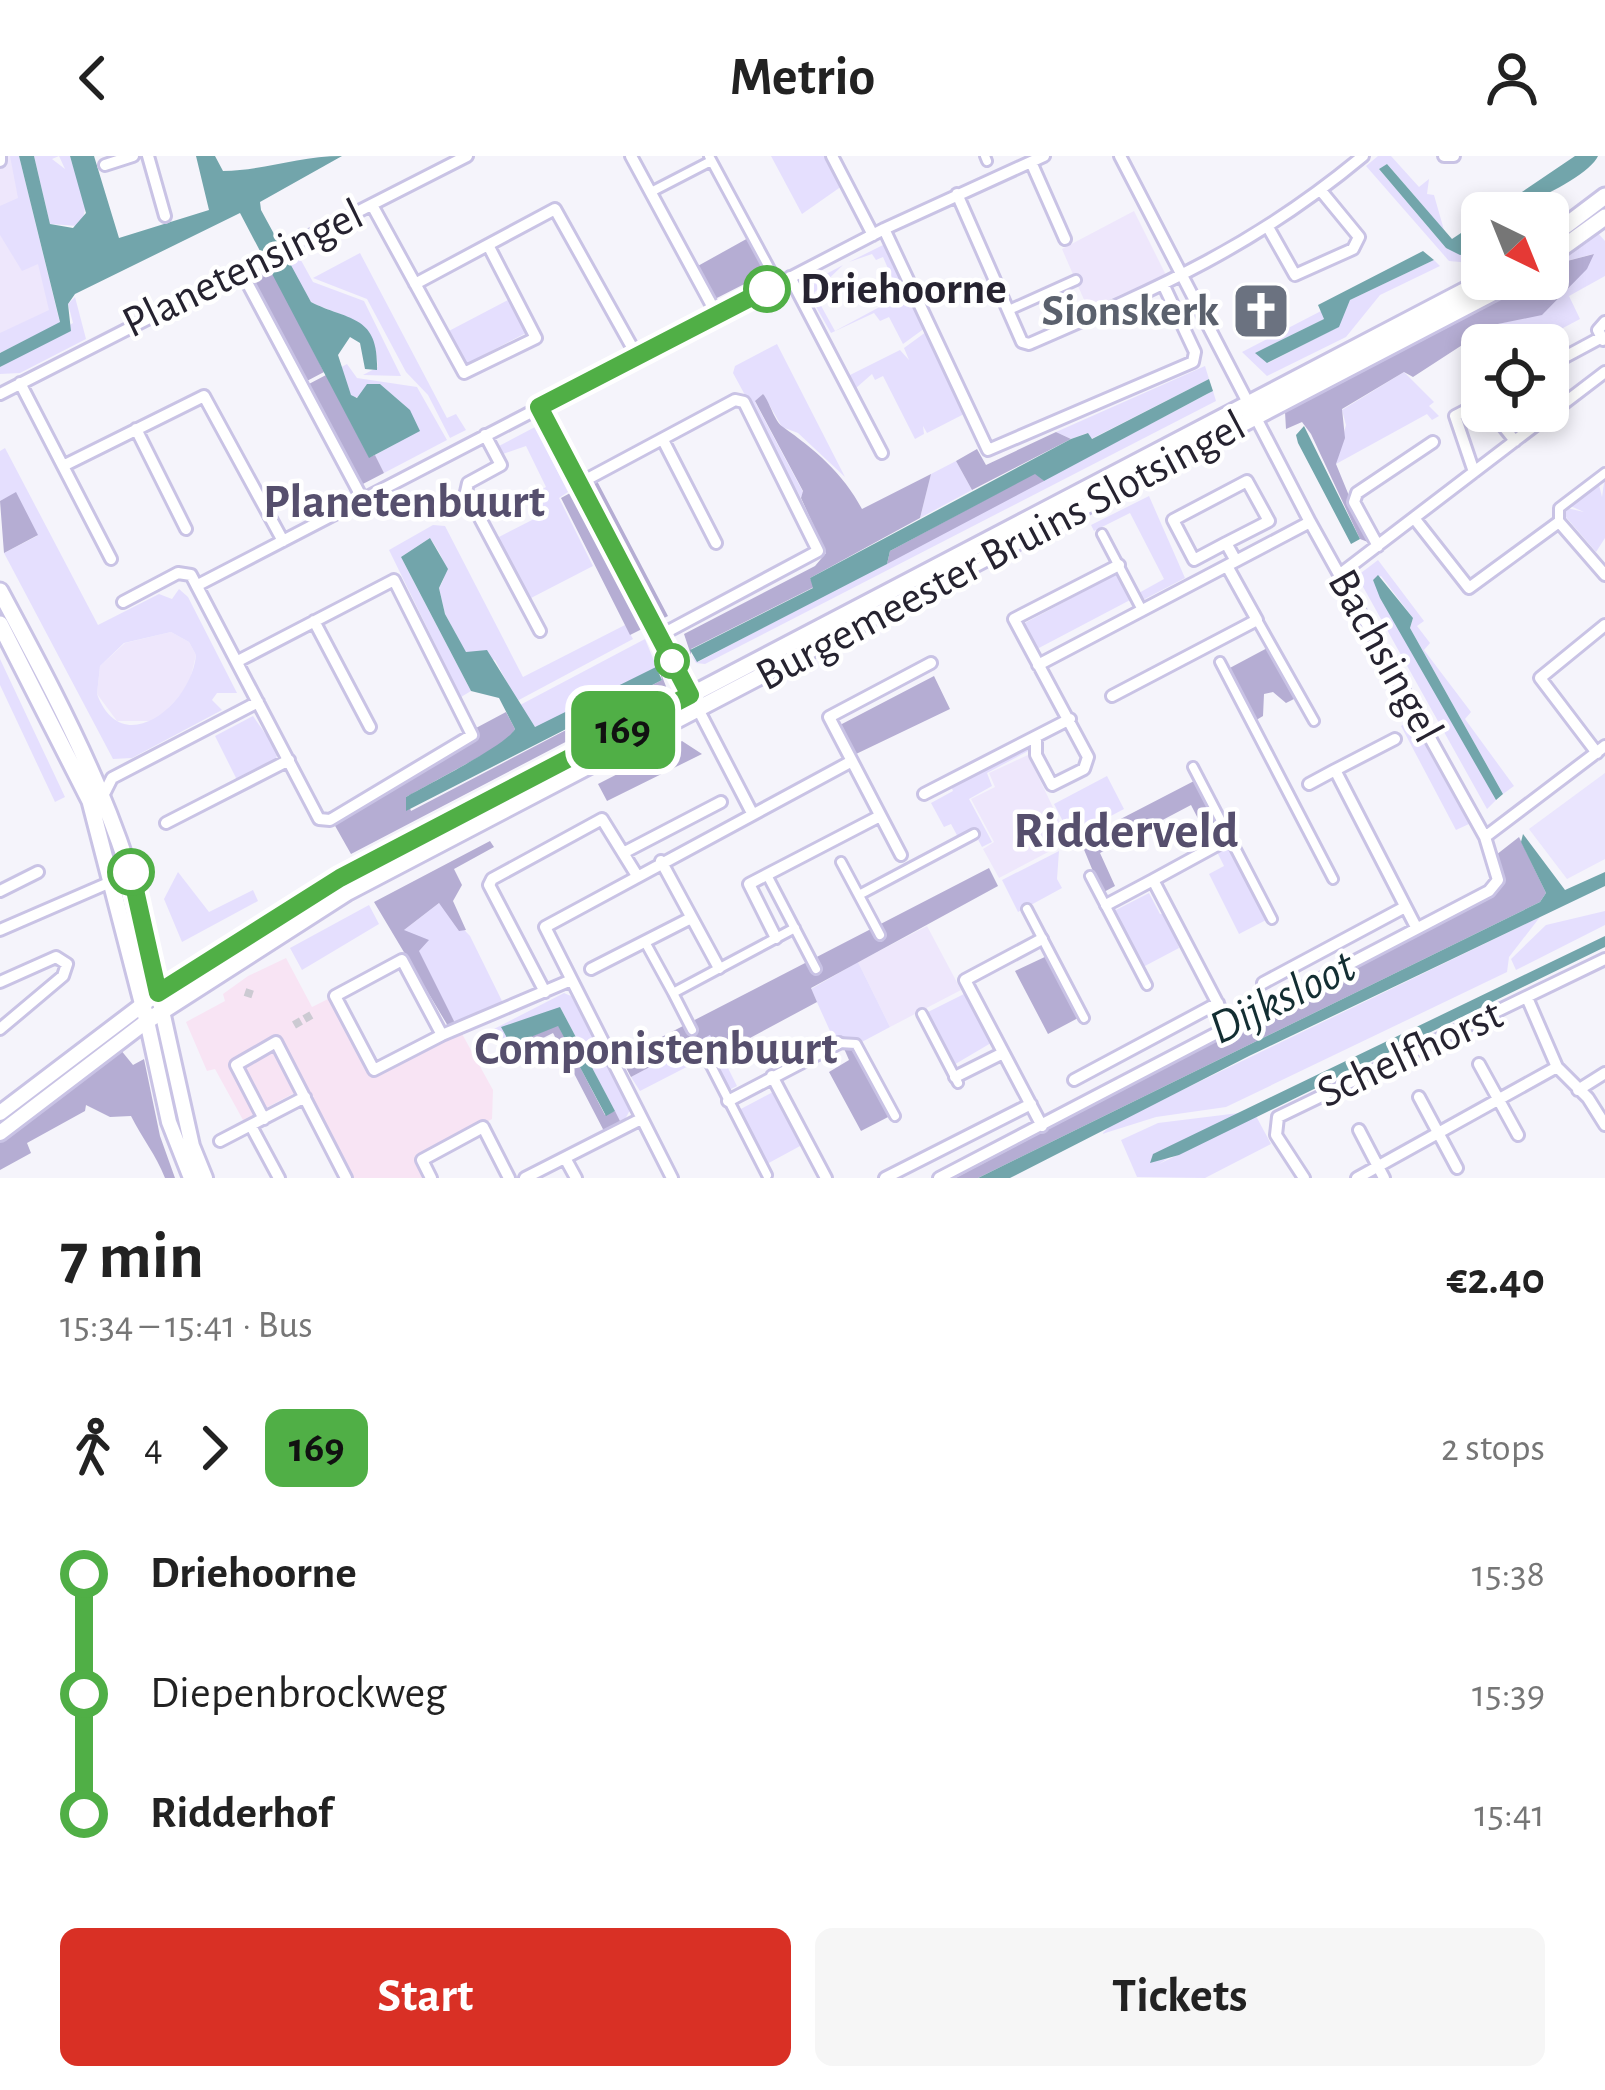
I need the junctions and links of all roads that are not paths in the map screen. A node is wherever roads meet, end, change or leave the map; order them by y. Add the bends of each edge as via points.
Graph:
1 (133, 156) edge
2 (148, 156) edge
3 (467, 156) edge
4 (631, 156) edge
5 (832, 156) edge
6 (1044, 156) edge
7 (1120, 156) edge
8 (1363, 156) edge
9 (1444, 156) edge
10 (1454, 156) edge
11 (710, 158) edge
12 (1031, 161) junction
13 (1348, 161) edge
14 (105, 165) dead end
15 (651, 192) junction
16 (1322, 192) junction
17 (957, 194) junction
18 (1605, 196) edge
19 (372, 205) junction
20 (165, 216) dead end
21 (1605, 217) edge
22 (1569, 223) edge
23 (1269, 230) junction
24 (878, 232) junction
25 (1065, 238) dead end
26 (1569, 243) edge
27 (488, 245) junction
28 (242, 273) junction
29 (1184, 276) junction
30 (784, 280) junction
31 (1076, 280) dead end
32 (415, 284) junction
33 (1164, 286) junction
34 (1461, 299) edge
35 (1009, 310) junction
36 (717, 315) junction
37 (1605, 322) edge
38 (1604, 340) edge
39 (637, 356) junction
40 (1569, 356) edge
41 (1605, 372) edge
42 (20, 383) junction
43 (0, 391) edge
44 (539, 407) junction
45 (1251, 412) junction
46 (1461, 413) edge
47 (136, 429) junction
48 (1507, 432) edge
49 (485, 434) junction
50 (663, 440) junction
51 (1514, 441) junction
52 (1433, 442) dead end
53 (882, 454) dead end
54 (63, 466) junction
55 (1474, 472) junction
56 (1605, 473) edge
57 (580, 483) junction
58 (362, 499) junction
59 (1414, 518) junction
60 (1559, 522) junction
61 (1310, 523) junction
62 (186, 529) dead end
63 (1102, 534) dead end
64 (283, 541) junction
65 (1226, 543) junction
66 (716, 544) dead end
67 (1378, 546) junction
68 (111, 559) dead end
69 (1232, 563) junction
70 (1119, 565) junction
71 (1339, 575) junction
72 (1605, 575) edge
73 (199, 585) junction
74 (0, 591) edge
75 (123, 602) dead end
76 (1142, 610) junction
77 (1257, 620) junction
78 (314, 621) junction
79 (0, 624) edge
80 (1605, 626) edge
81 (540, 631) dead end
82 (659, 636) junction
83 (238, 661) junction
84 (1220, 662) dead end
85 (931, 663) dead end
86 (1038, 664) junction
87 (1112, 696) dead end
88 (258, 702) junction
89 (694, 702) junction
90 (1070, 719) junction
91 (1314, 722) dead end
92 (370, 727) dead end
93 (1036, 737) junction
94 (1395, 739) dead end
95 (1601, 749) edge
96 (289, 760) junction
97 (853, 761) junction
98 (1192, 766) dead end
99 (1335, 770) junction
100 (1309, 784) dead end
101 (105, 792) junction
102 (924, 794) dead end
103 (721, 802) dead end
104 (752, 813) junction
105 (880, 816) junction
106 (166, 823) dead end
107 (974, 834) dead end
108 (1485, 837) junction
109 (1230, 838) junction
110 (626, 852) junction
111 (901, 855) dead end
112 (661, 861) junction
113 (841, 862) dead end
114 (38, 872) dead end
115 (636, 874) junction
116 (767, 874) junction
117 (1090, 876) dead end
118 (1333, 879) dead end
119 (1153, 880) junction
120 (105, 883) junction
121 (0, 891) edge
122 (859, 895) junction
123 (1106, 905) junction
124 (1406, 907) junction
125 (1027, 910) dead end
126 (691, 918) junction
127 (1272, 919) dead end
128 (795, 928) junction
129 (1416, 928) junction
130 (0, 930) edge
131 (880, 935) dead end
132 (776, 938) junction
133 (1042, 939) junction
134 (645, 942) junction
135 (1605, 959) edge
136 (719, 968) junction
137 (591, 969) dead end
138 (816, 969) dead end
139 (569, 981) junction
140 (0, 982) edge
141 (1263, 982) dead end
142 (1147, 985) dead end
143 (545, 992) junction
144 (673, 993) junction
145 (1528, 1000) junction
146 (160, 1001) junction
147 (142, 1003) junction
148 (1218, 1004) junction
149 (922, 1013) dead end
150 (1084, 1018) dead end
151 (147, 1021) junction
152 (1230, 1027) junction
153 (0, 1029) edge
154 (692, 1030) dead end
155 (442, 1035) junction
156 (839, 1042) joint
157 (1004, 1053) junction
158 (706, 1058) dead end
159 (1479, 1064) dead end
160 (1557, 1067) junction
161 (1605, 1073) edge
162 (772, 1076) junction
163 (957, 1080) joint
164 (1074, 1080) dead end
165 (1578, 1090) junction
166 (304, 1097) junction
167 (1419, 1097) dead end
168 (1498, 1100) junction
169 (728, 1101) junction
170 (1030, 1104) junction
171 (0, 1113) edge
172 (895, 1116) dead end
173 (641, 1119) junction
174 (264, 1120) junction
175 (1605, 1125) edge
176 (251, 1126) junction
177 (1042, 1126) junction
178 (1359, 1130) dead end
179 (0, 1133) edge
180 (1438, 1134) junction
181 (1518, 1136) dead end
182 (220, 1141) dead end
183 (566, 1158) junction
184 (1457, 1168) dead end
185 (1381, 1172) edge
186 (767, 1175) dead end
187 (190, 1178) edge
188 (205, 1178) edge
189 (279, 1178) edge
190 (346, 1178) edge
191 (431, 1178) edge
192 (509, 1178) edge
193 (525, 1178) edge
194 (538, 1178) edge
195 (576, 1178) edge
196 (672, 1178) edge
197 (826, 1178) edge
198 (885, 1178) edge
199 (939, 1178) edge
200 (1304, 1178) edge
201 (1357, 1178) edge

1 - 14 street
2 - 20 street
3 - 19 street, Planetensingel
4 - 15 street
5 - 24 street
6 - 12 street
7 - 29 street, Bachsingel
8 - 13 street
9 - 10 street
11 - 15 street
11 - 30 street
12 - 17 street
12 - 25 street
13 - 16 street
15 - 36 street
16 - 23 street
16 - 23 street via 1359,237 1353,249 1295,274
17 - 24 street
17 - 35 street
18 - 22 main road
19 - 28 street, Planetensingel
19 - 32 street
21 - 26 main road
23 - 29 street
24 - 30 street
24 - 33 street via 988,449 1193,362
27 - 32 street
27 - 32 street via 536,338 464,373
27 - 39 street via 561,211
28 - 42 street, Planetensingel
28 - 58 street
29 - 33 street
29 - 45 street, Bachsingel
30 - 36 street
30 - 53 street
31 - 35 street
33 - 35 street via 1029,344
34 - 45 main road, Burgemeester Bruins Slotsingel
36 - 39 street
37 - 38 street via 1598,330
38 - 40 street
39 - 44 street
41 - 51 street
42 - 43 street, Planetensingel
42 - 54 street
44 - 49 street
44 - 57 street
45 - 61 street, Bachsingel
45 - 89 main road, Burgemeester Bruins Slotsingel
46 - 55 street via 1455,416
47 - 54 street
47 - 62 street
47 - 64 street via 198,397 210,399
48 - 51 street
49 - 58 street
49 - 81 street via 502,465 466,492
50 - 57 street
50 - 66 street
50 - 82 street via 735,400 744,403 818,551
51 - 55 street
52 - 67 street via 1356,497
54 - 68 street
55 - 59 street
56 - 60 street via 1559,508
57 - 82 street
58 - 64 street
59 - 60 street via 1468,587
59 - 67 street
60 - 72 street
61 - 69 street
61 - 71 street, Bachsingel
63 - 70 street
64 - 73 street
65 - 65 street via 1269,521 1246,481 1173,520 1194,560
65 - 69 street
67 - 71 street
69 - 76 street
69 - 77 street
70 - 76 street
70 - 86 street via 1014,620
71 - 108 street, Bachsingel
73 - 75 street via 184,572
73 - 83 street
74 - 101 main road
76 - 86 street
77 - 87 street
77 - 91 street
78 - 83 street
78 - 92 street
78 - 96 street via 394,580 472,735 328,821
79 - 120 main road via 77,770
80 - 95 street via 1540,678
82 - 89 street
83 - 88 street
84 - 118 street
85 - 97 street via 829,717
86 - 90 street
88 - 96 street
88 - 101 street via 112,778
89 - 104 street
89 - 146 main road, Burgemeester Bruins Slotsingel via 340,878
90 - 93 street
90 - 93 street via 1088,757 1084,769 1052,785
93 - 102 street
94 - 99 street
95 - 108 street
96 - 106 street
97 - 104 street
97 - 105 street
98 - 109 street
99 - 100 street
99 - 124 street
101 - 146 main road
103 - 110 street
104 - 112 street
105 - 111 street
105 - 116 street
107 - 122 street
108 - 129 street, Bachsingel via 1498,880
109 - 119 street
109 - 127 street
110 - 115 street
110 - 143 street via 602,819 492,879
112 - 115 street
112 - 126 street
113 - 122 street
114 - 121 street
115 - 139 street via 545,927
116 - 128 street
116 - 132 street via 748,884
117 - 123 street
119 - 123 street
119 - 148 street
120 - 130 street
120 - 147 main road
122 - 131 street
123 - 142 street
124 - 129 street
124 - 141 street
125 - 133 street
126 - 134 street
126 - 136 street
128 - 132 street
128 - 138 street
129 - 152 street
132 - 136 street
133 - 150 street
133 - 157 street via 965,980
134 - 137 street
134 - 144 street
135 - 145 street, Schelfhorst
136 - 144 street
139 - 143 street
139 - 173 street
140 - 153 street via 56,957 67,964
143 - 155 street
144 - 154 street
145 - 160 street
145 - 200 street, Schelfhorst via 1278,1117 1276,1135
146 - 147 street, Burgemeester Bruins Slotsingel
146 - 151 main road, Burgemeester Bruins Slotsingel
146 - 188 street
147 - 151 main road
147 - 171 street, Burgemeester Bruins Slotsingel
148 - 152 street
148 - 164 street
149 - 163 street
151 - 179 street, Burgemeester Bruins Slotsingel
151 - 187 street
152 - 177 street
155 - 155 street via 402,961 335,996 374,1070
156 - 162 street
156 - 172 street via 856,1044
157 - 163 street
157 - 170 street
158 - 169 street
159 - 168 street
160 - 165 street
160 - 168 street
161 - 165 street
162 - 169 street
162 - 197 street
165 - 175 street
166 - 174 street
166 - 174 street via 276,1042 236,1065
166 - 190 street
167 - 180 street
168 - 180 street
168 - 181 street
169 - 186 street
170 - 177 street
170 - 198 street
173 - 183 street
173 - 196 street
174 - 176 street
176 - 182 street
176 - 189 street
177 - 199 street
178 - 185 street
180 - 184 street
180 - 185 street
183 - 193 street
183 - 194 street
183 - 195 street
185 - 201 street
191 - 192 street via 422,1160 483,1127

